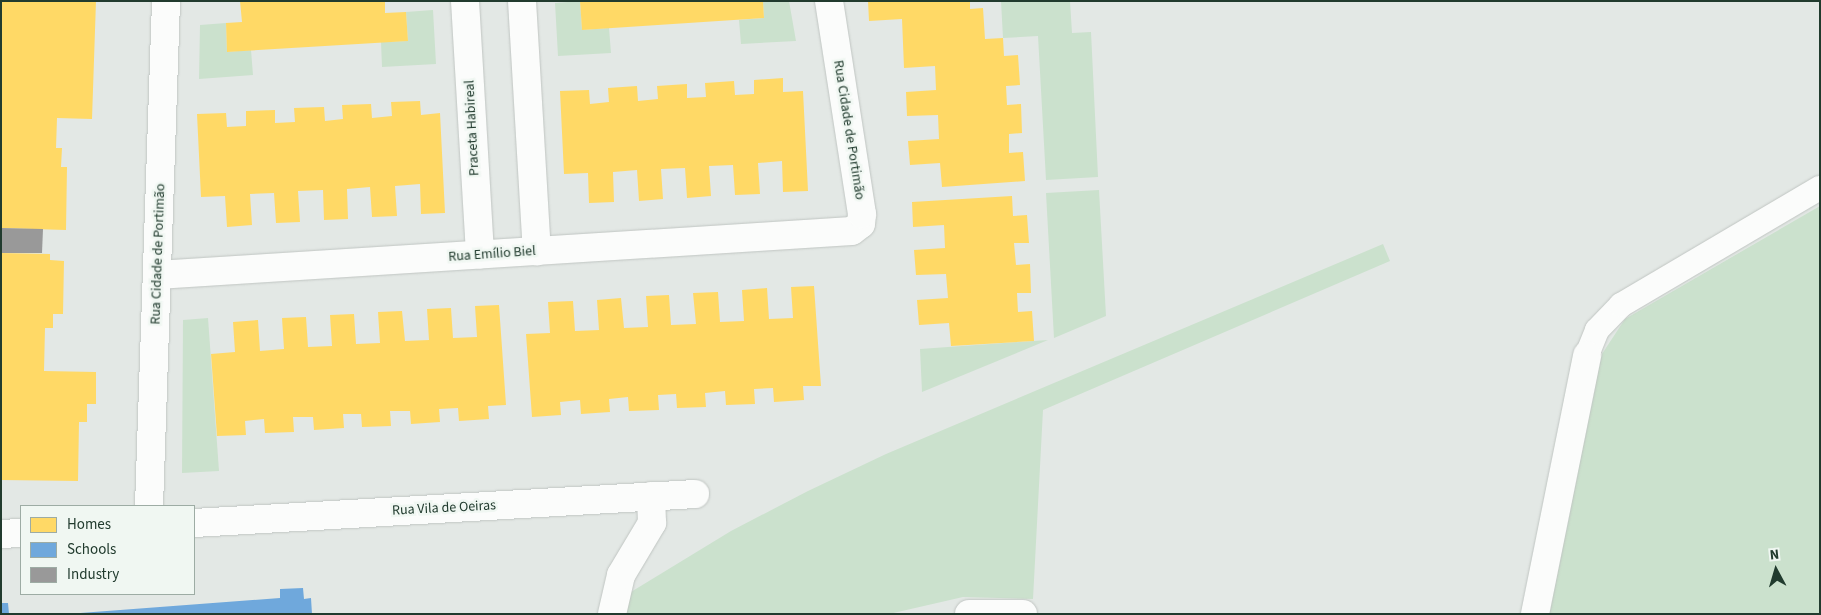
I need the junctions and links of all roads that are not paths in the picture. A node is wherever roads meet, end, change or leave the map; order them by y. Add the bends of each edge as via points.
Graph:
1 (166, 1) edge
2 (465, 1) edge
3 (522, 1) edge
4 (829, 1) edge
5 (1820, 188) edge
6 (828, 234) joint
7 (537, 252) junction
8 (480, 255) junction
9 (157, 275) junction
10 (1587, 355) joint
11 (695, 494) dead end
12 (651, 496) junction
13 (150, 505) edge
14 (195, 523) edge
15 (20, 533) edge
16 (1, 534) edge
17 (612, 614) edge
18 (969, 614) edge
19 (1023, 614) edge
20 (1535, 614) edge

1 - 9 street, Rua Cidade de Portimão
2 - 8 street, Praceta Habireal
3 - 7 street
4 - 6 street, Rua Cidade de Portimão via 862,214 856,229
5 - 10 lane via 1621,305 1597,330
6 - 7 street, Rua Emílio Biel
7 - 8 street, Rua Emílio Biel
8 - 9 street, Rua Emílio Biel
9 - 13 street, Rua Cidade de Portimão
10 - 20 street
11 - 12 street, Rua Vila de Oeiras
12 - 14 street, Rua Vila de Oeiras
12 - 17 street via 652,523 621,575
15 - 16 street
18 - 19 street

